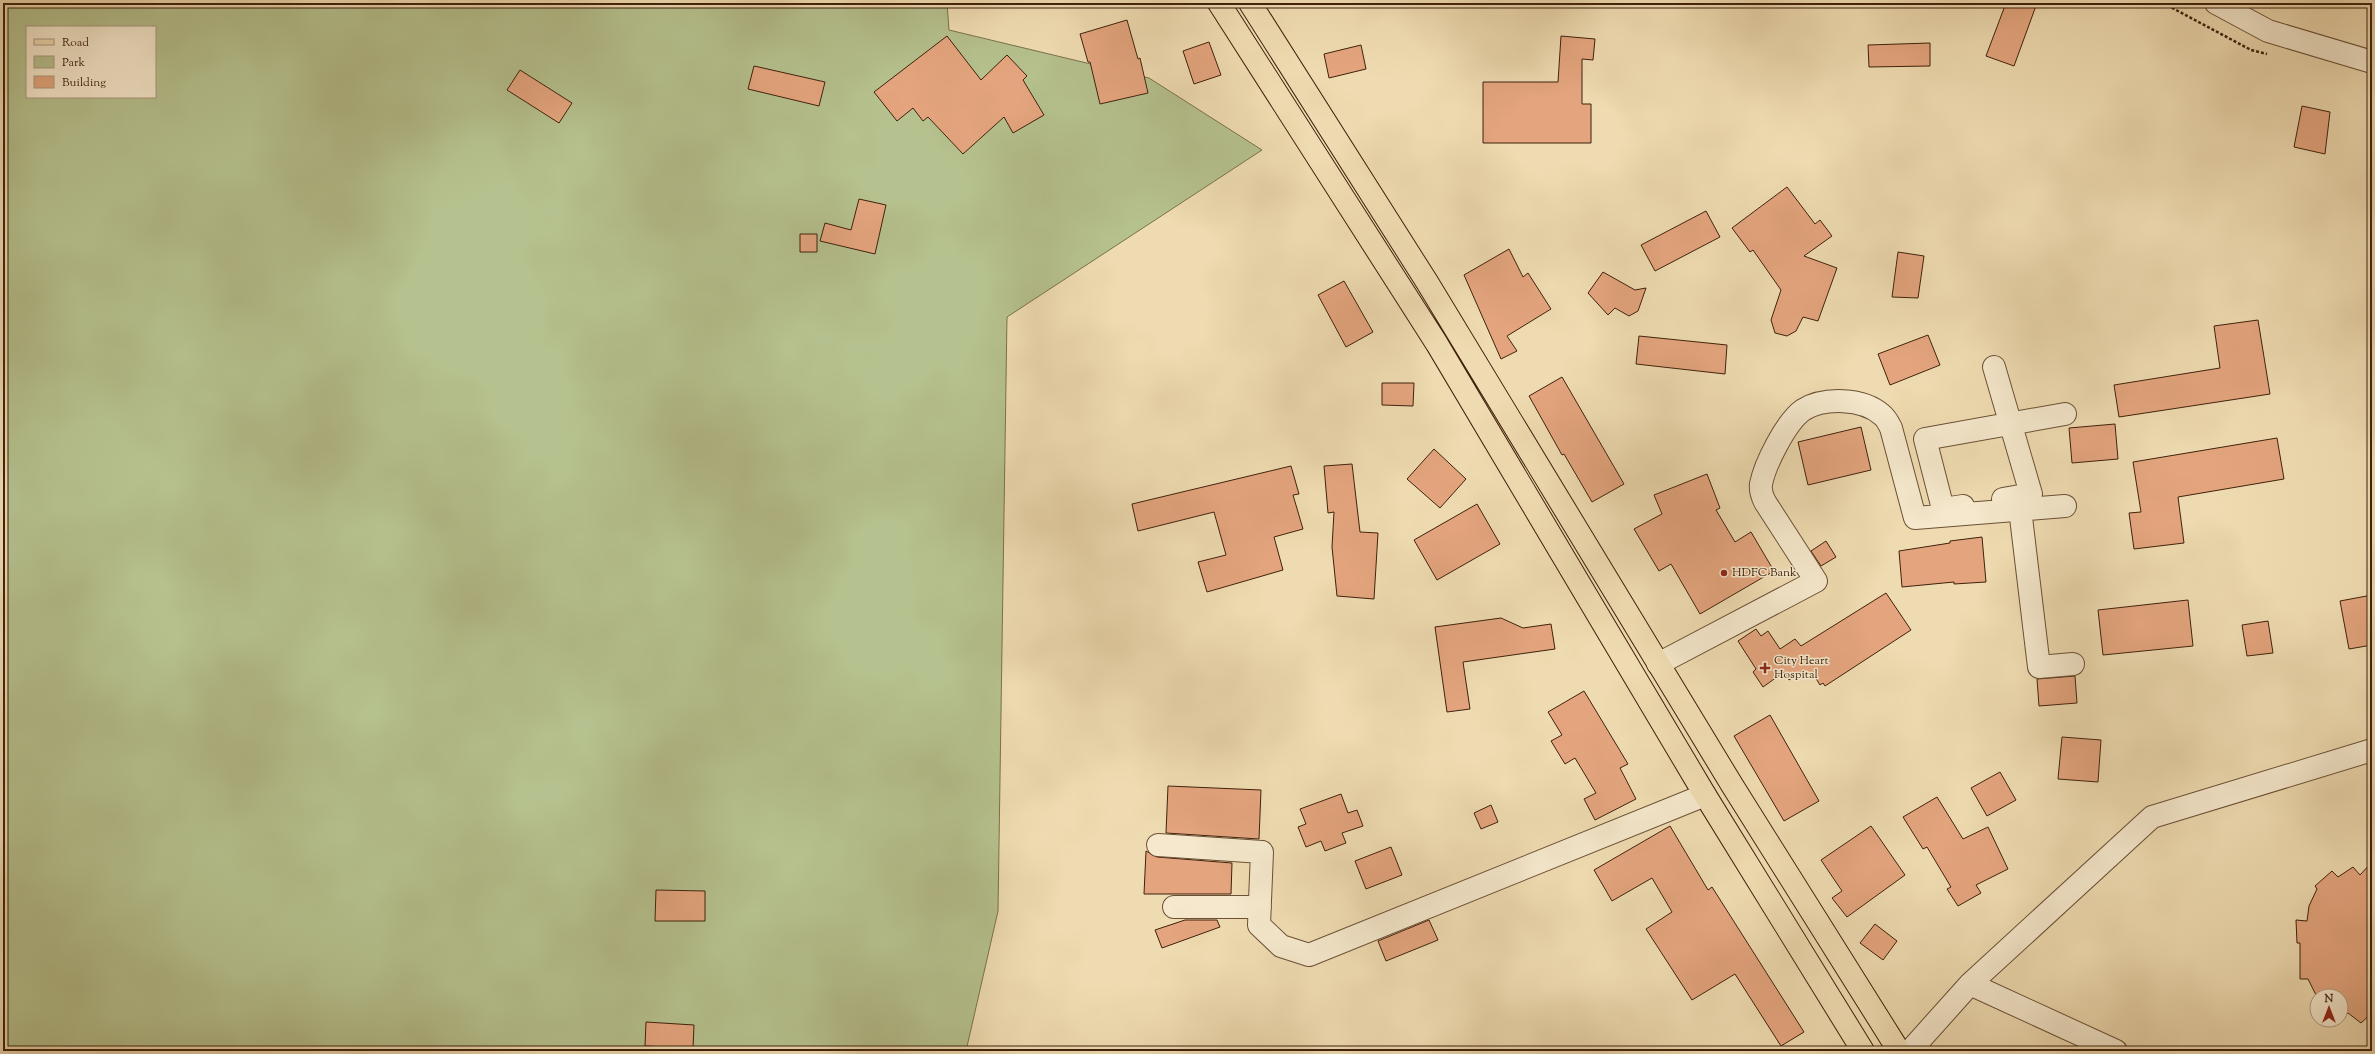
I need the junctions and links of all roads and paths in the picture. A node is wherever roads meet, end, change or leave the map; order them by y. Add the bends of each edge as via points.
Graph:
1 (1219, 3) edge
2 (1250, 3) edge
3 (2216, 3) edge
4 (2372, 62) edge
5 (1994, 367) dead end
6 (2065, 414) dead end
7 (2011, 424) junction
8 (1925, 439) junction
9 (1896, 445) junction
10 (2065, 506) dead end
11 (2020, 510) junction
12 (1658, 664) junction
13 (2073, 664) dead end
14 (2372, 750) edge
15 (1705, 795) junction
16 (1158, 845) dead end
17 (1174, 907) dead end
18 (1260, 907) junction
19 (1970, 984) junction
20 (1886, 1031) junction
21 (1862, 1049) edge
22 (1899, 1051) edge
23 (1910, 1051) edge
24 (2116, 1051) edge

1 - 15 main road via 1437,344
2 - 12 main road via 1427,282
3 - 4 street via 2268,32
5 - 7 street
6 - 7 street
7 - 8 street
7 - 8 street via 2031,494 1943,509
8 - 9 street
9 - 11 street via 1915,518
9 - 12 street via 1891,428 1882,415 1860,404 1842,401 1819,403 1803,410 1789,424 1771,458 1761,485 1761,494 1816,581
10 - 11 street
11 - 13 street via 2039,667
12 - 20 main road
14 - 19 street via 2152,817
15 - 18 street via 1309,955 1281,946 1259,925
15 - 21 main road
16 - 18 street via 1262,852
17 - 18 street
19 - 23 street
19 - 24 street
20 - 21 main road
20 - 22 main road

